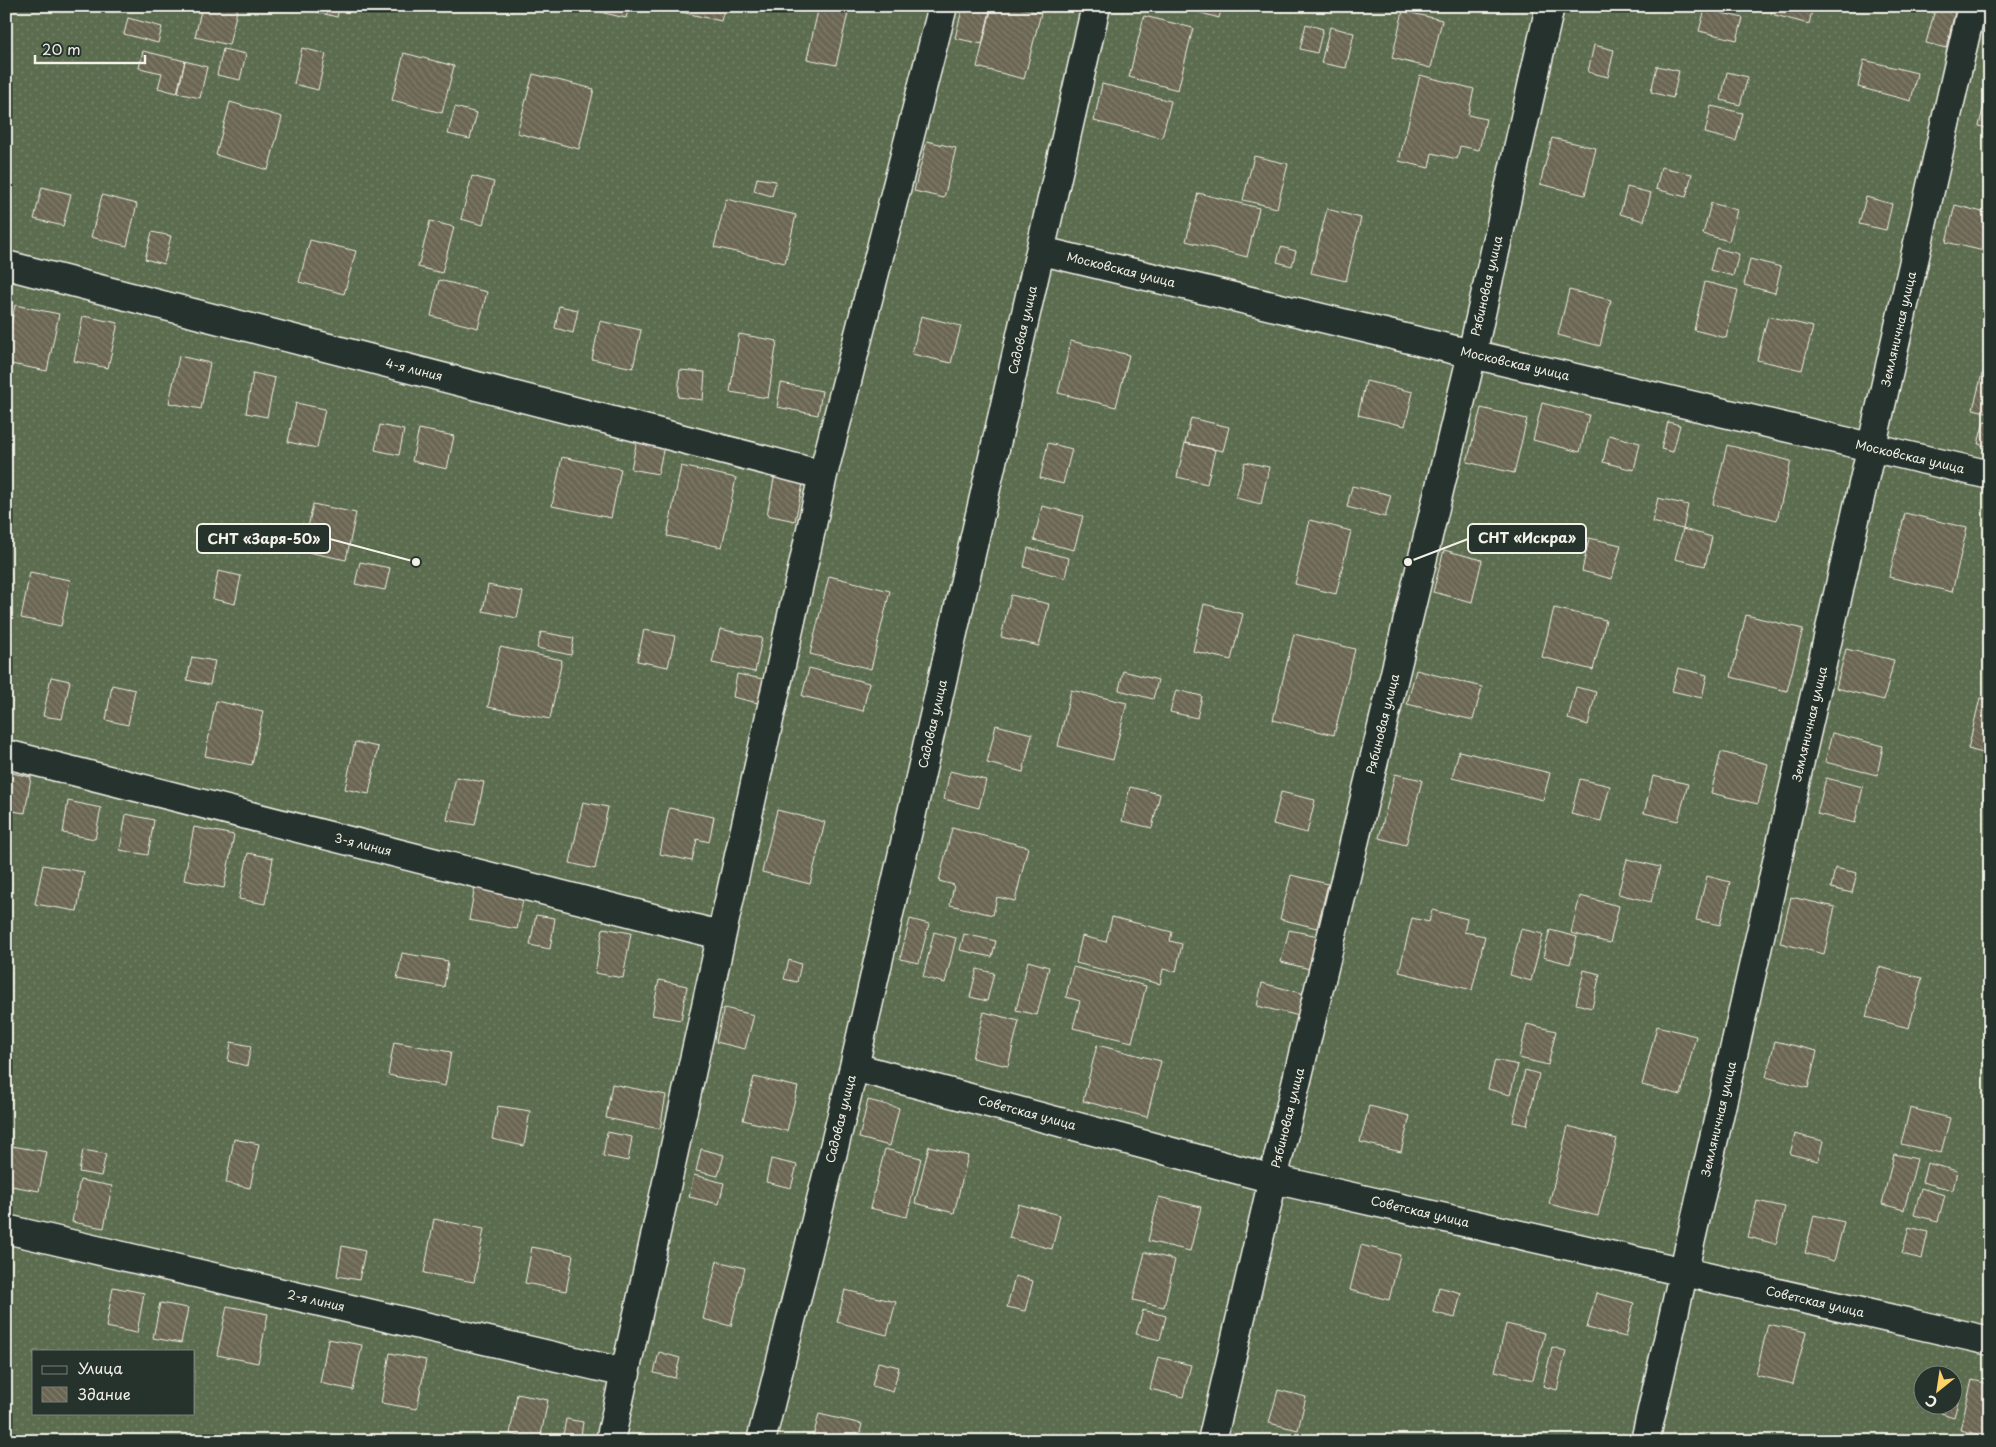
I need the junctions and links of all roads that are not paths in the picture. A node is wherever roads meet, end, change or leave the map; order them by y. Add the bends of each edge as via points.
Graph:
1 (943, 6) edge
2 (1096, 6) edge
3 (1550, 6) edge
4 (1972, 6) edge
5 (1042, 251) junction
6 (6, 265) edge
7 (1472, 354) junction
8 (1873, 448) junction
9 (822, 475) junction
10 (1990, 475) edge
11 (6, 754) edge
12 (720, 935) junction
13 (854, 1067) junction
14 (1273, 1179) junction
15 (6, 1229) edge
16 (1684, 1272) junction
17 (1990, 1341) edge
18 (626, 1373) junction
19 (610, 1441) edge
20 (761, 1441) edge
21 (1212, 1441) edge
22 (1646, 1441) edge

1 - 9 street
2 - 5 street, Садовая улица
3 - 7 street, Рябиновая улица
4 - 8 street, Земляничная улица
5 - 7 street, Московская улица
5 - 13 street, Садовая улица
6 - 9 street, 4-я линия
7 - 8 street, Московская улица
7 - 14 street, Рябиновая улица
8 - 10 street, Московская улица
8 - 16 street, Земляничная улица
9 - 12 street
11 - 12 street, 3-я линия
12 - 18 street
13 - 14 street, Советская улица
13 - 20 street, Садовая улица
14 - 16 street, Советская улица
14 - 21 street, Рябиновая улица
15 - 18 street, 2-я линия
16 - 17 street, Советская улица
16 - 22 street, Земляничная улица
18 - 19 street

